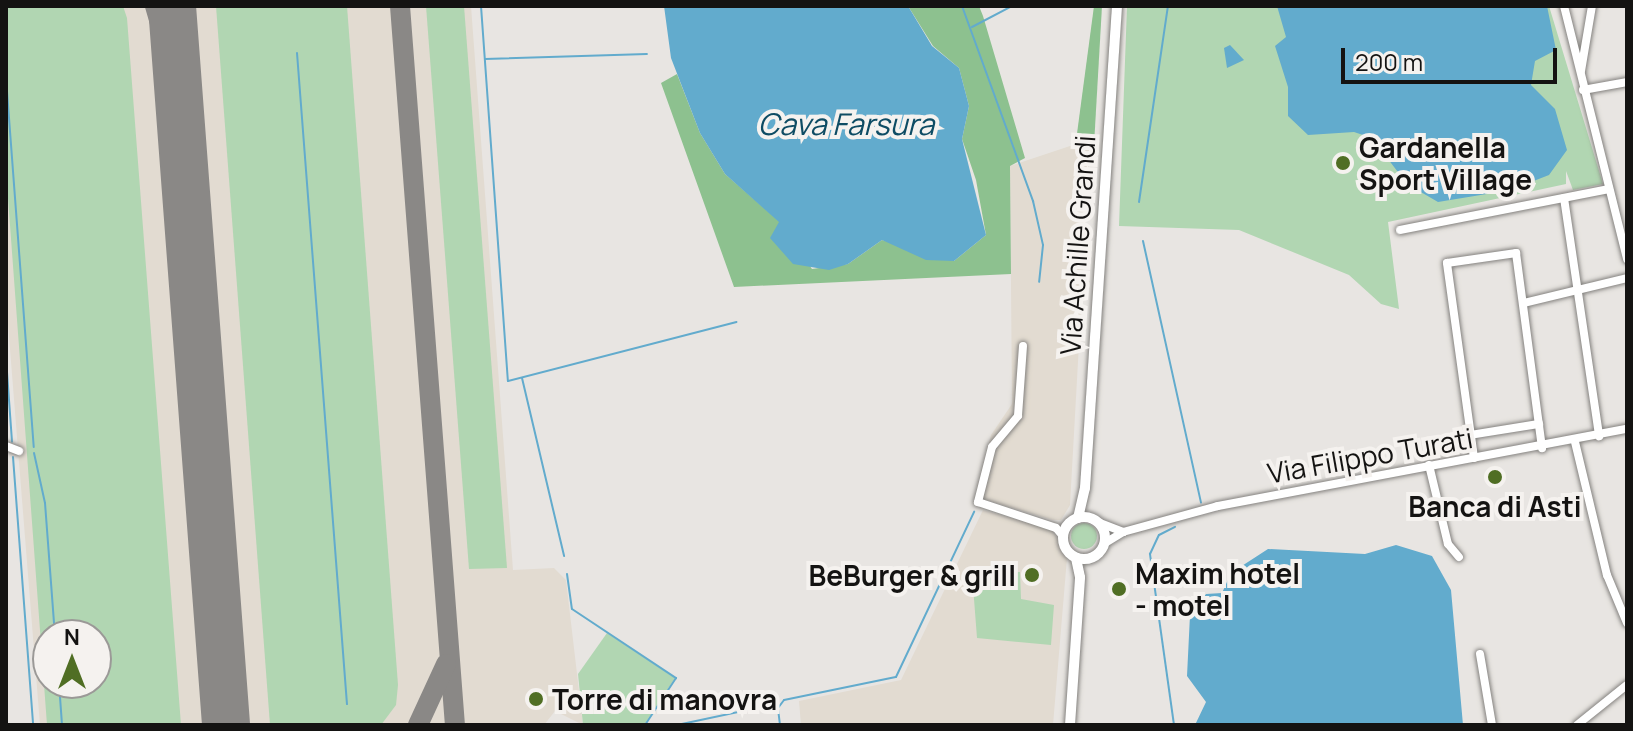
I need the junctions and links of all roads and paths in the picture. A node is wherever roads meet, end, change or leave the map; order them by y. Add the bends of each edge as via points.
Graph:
1 (1117, 6) edge
2 (1564, 6) edge
3 (1591, 7) edge
4 (1581, 80) junction
5 (1627, 82) edge
6 (1583, 90) junction
7 (1609, 189) junction
8 (1564, 198) junction
9 (1400, 230) dead end
10 (1627, 259) edge
11 (1627, 278) edge
12 (1579, 290) junction
13 (1524, 303) junction
14 (1023, 346) dead end
15 (1539, 424) junction
16 (1627, 429) edge
17 (1470, 435) junction
18 (1599, 436) junction
19 (1575, 442) junction
20 (6, 446) edge
21 (1542, 448) junction
22 (19, 451) dead end
23 (1474, 458) junction
24 (1429, 465) junction
25 (1085, 488) junction
26 (1073, 521) junction
27 (1096, 521) junction
28 (1050, 525) junction
29 (1123, 532) junction
30 (1063, 536) junction
31 (1105, 543) junction
32 (1459, 557) dead end
33 (1076, 558) junction
34 (1088, 559) junction
35 (1080, 577) junction
36 (1627, 623) edge
37 (1480, 654) dead end
38 (1627, 685) edge
39 (1070, 725) edge
40 (1492, 725) edge
41 (1577, 725) edge

1 - 25 main road, Via Achille Grandi
2 - 4 street
3 - 4 street
4 - 6 street
5 - 6 street
6 - 7 street
7 - 8 street
7 - 10 street
8 - 9 street
8 - 12 street
11 - 12 street
12 - 13 street
12 - 18 street
13 - 15 street
13 - 17 street via 1516,253 1447,263
14 - 28 street via 1018,416 992,447 978,502
15 - 17 street
15 - 21 street
16 - 18 street, Via Filippo Turati
17 - 23 street
18 - 19 street, Via Filippo Turati
19 - 21 street, Via Filippo Turati
19 - 36 street via 1607,575
20 - 22 street
21 - 23 street, Via Filippo Turati
23 - 24 street, Via Filippo Turati
24 - 29 street, Via Filippo Turati via 1231,503
24 - 32 street via 1448,544
25 - 26 main road, Via Achille Grandi
25 - 27 main road, Via Achille Grandi
26 - 27 main road
26 - 28 street
26 - 30 main road, Via Achille Grandi
27 - 29 street
27 - 31 main road, Via Achille Grandi
28 - 30 street
29 - 31 street, Via Filippo Turati
30 - 33 main road via 1066,549
31 - 34 main road
33 - 34 main road
33 - 35 main road
34 - 35 main road
35 - 39 main road
37 - 40 street
38 - 41 street

